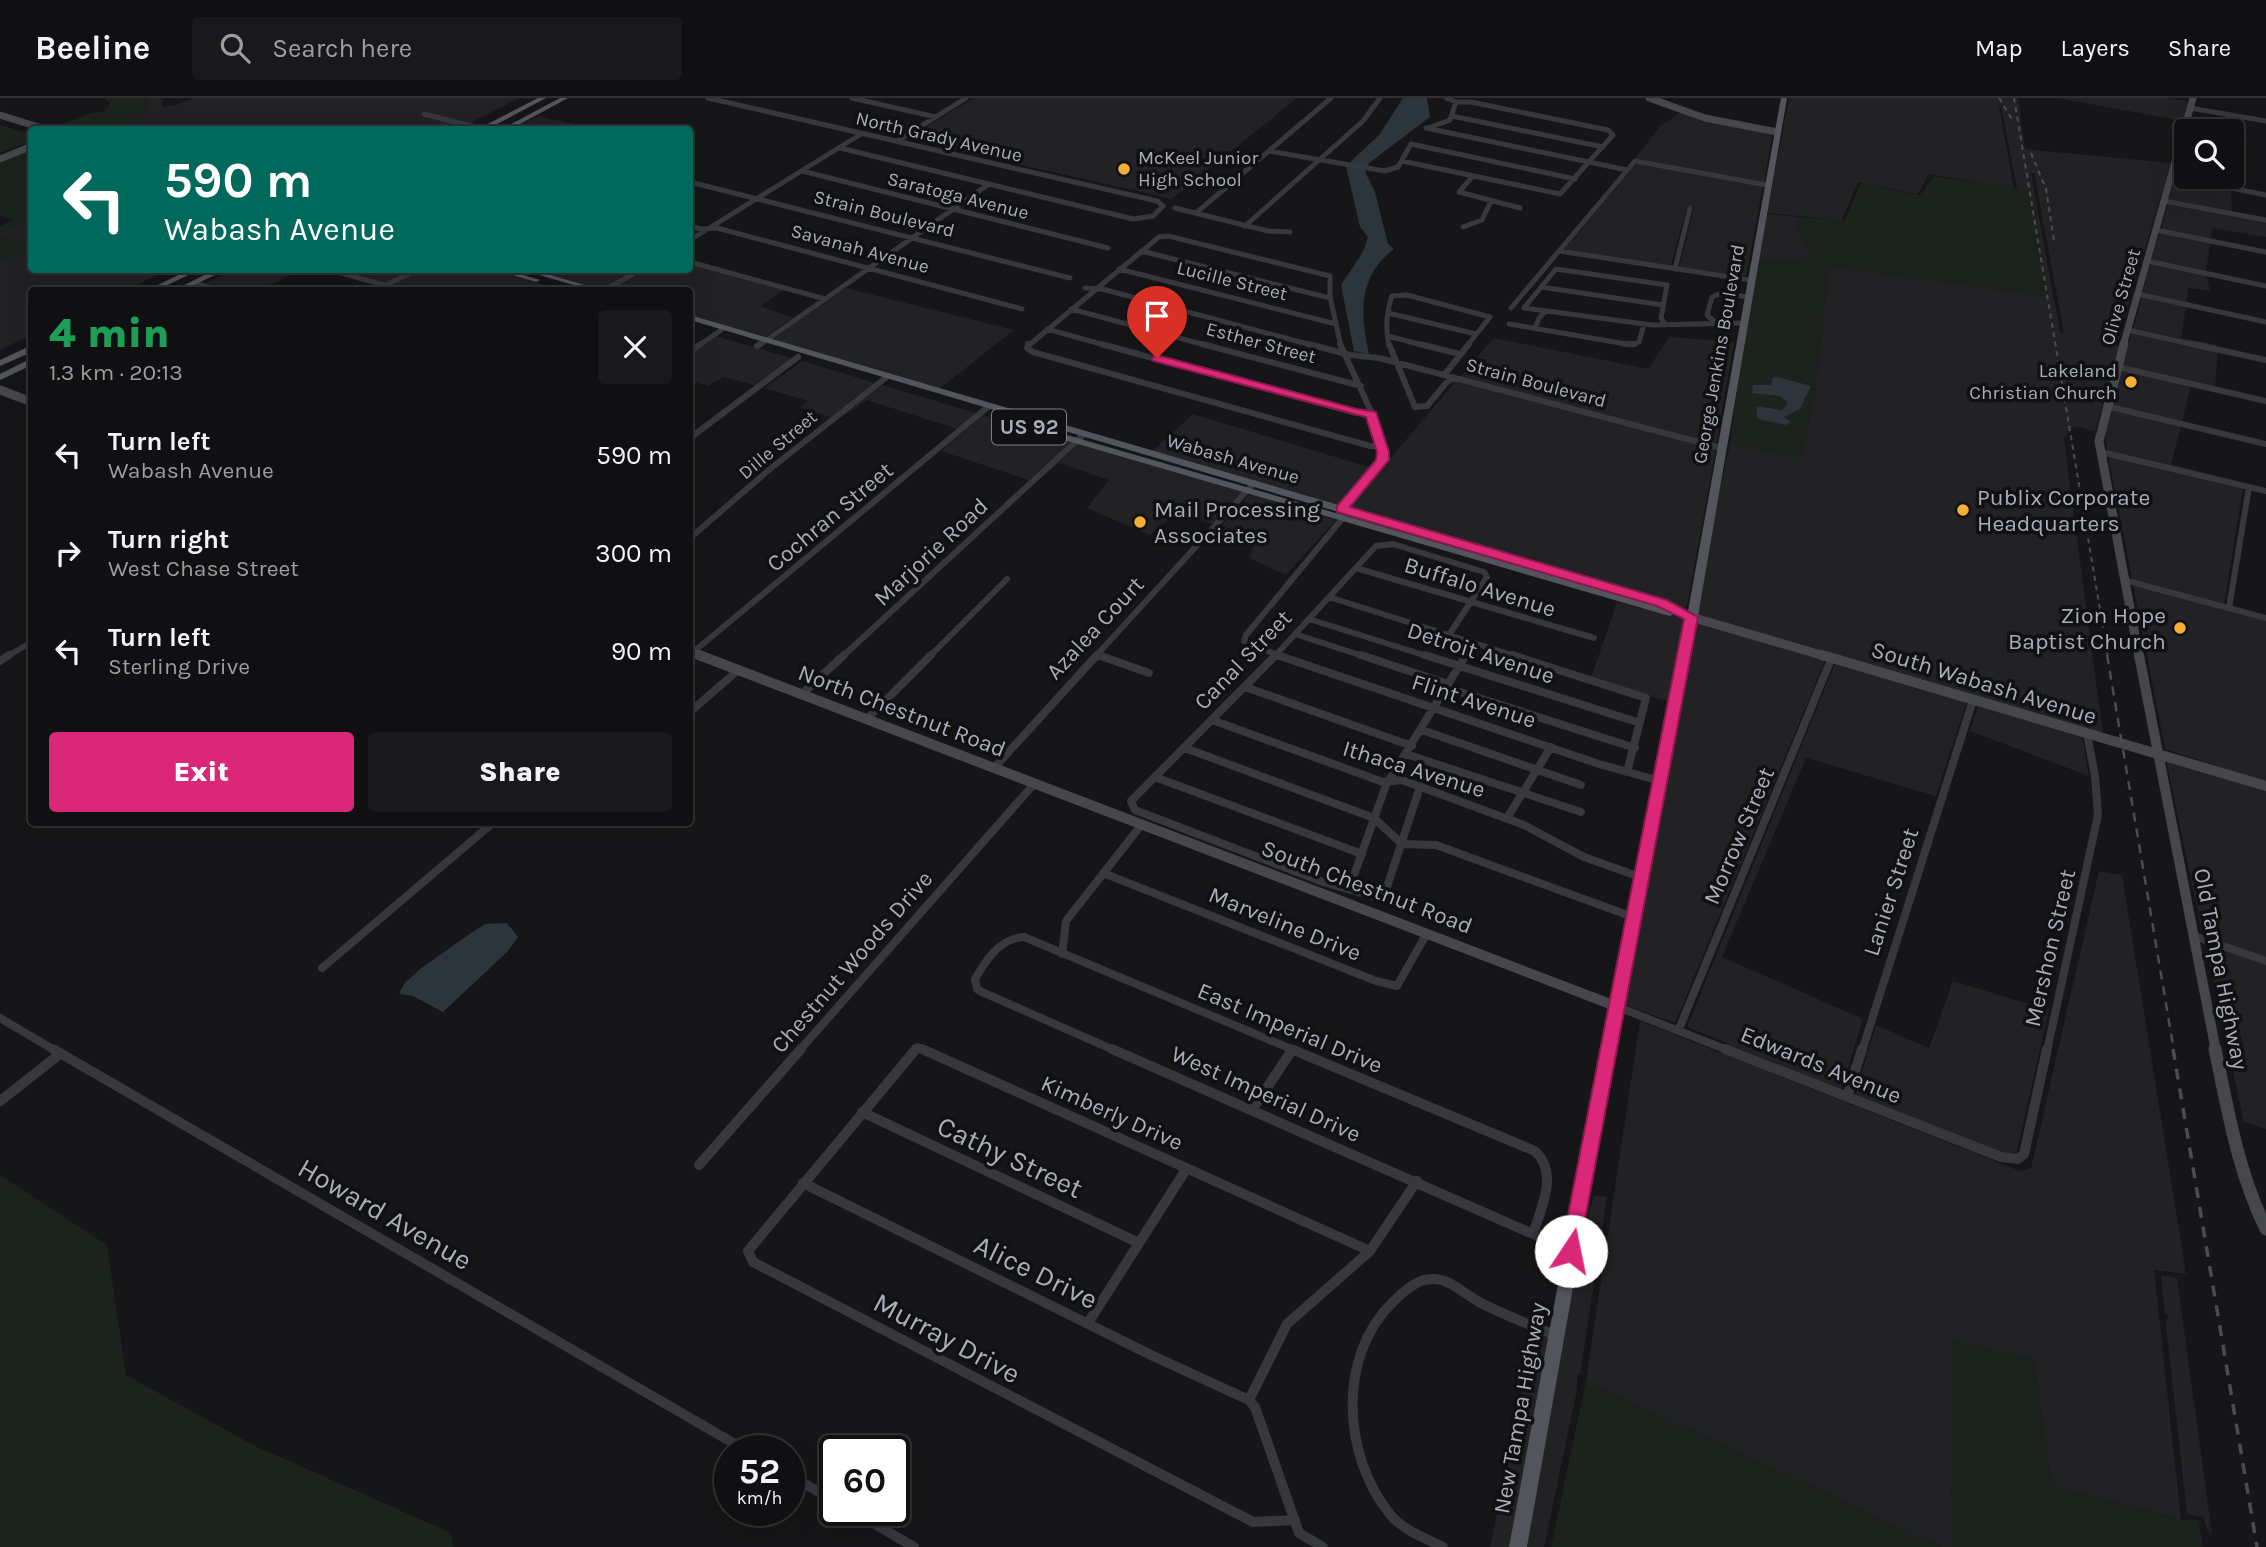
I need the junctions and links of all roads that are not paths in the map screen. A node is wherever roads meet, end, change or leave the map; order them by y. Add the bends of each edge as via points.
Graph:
1 (543, 98) edge
2 (565, 98) edge
3 (708, 98) edge
4 (852, 98) edge
5 (966, 98) edge
6 (1331, 98) edge
7 (1380, 98) edge
8 (1446, 98) edge
9 (1649, 98) edge
10 (1784, 98) edge
11 (2193, 98) edge
12 (725, 100) edge
13 (1456, 102) junction
14 (2190, 108) junction
15 (424, 114) dead end
16 (0, 115) edge
17 (1452, 116) junction
18 (936, 117) junction
19 (2266, 121) edge
20 (35, 126) edge
21 (470, 126) edge
22 (488, 126) edge
23 (511, 126) edge
24 (1777, 132) junction
25 (861, 134) junction
26 (899, 140) junction
27 (1603, 146) junction
28 (28, 148) edge
29 (840, 148) junction
30 (1269, 151) junction
31 (1321, 158) junction
32 (0, 159) edge
33 (1402, 161) junction
34 (1589, 162) junction
35 (1627, 170) junction
36 (802, 171) junction
37 (2171, 176) junction
38 (1473, 177) junction
39 (1575, 178) junction
40 (693, 183) edge
41 (989, 184) junction
42 (1767, 185) junction
43 (2266, 195) edge
44 (756, 199) junction
45 (1491, 201) junction
46 (2164, 201) junction
47 (1175, 208) dead end
48 (1520, 208) dead end
49 (1690, 208) dead end
50 (953, 209) junction
51 (1196, 213) junction
52 (2266, 220) edge
53 (693, 226) edge
54 (1245, 226) junction
55 (709, 228) junction
56 (1463, 228) dead end
57 (2156, 230) junction
58 (1290, 232) dead end
59 (912, 237) junction
60 (693, 238) edge
61 (1108, 248) dead end
62 (1141, 251) junction
63 (1559, 251) junction
64 (2266, 252) edge
65 (2147, 261) junction
66 (693, 263) edge
67 (869, 268) junction
68 (1119, 269) junction
69 (1675, 269) junction
70 (189, 273) edge
71 (194, 273) edge
72 (215, 273) edge
73 (341, 273) edge
74 (410, 273) edge
75 (510, 273) edge
76 (537, 273) edge
77 (635, 273) edge
78 (1070, 278) dead end
79 (1749, 279) junction
80 (194, 283) junction
81 (386, 286) junction
82 (2266, 286) edge
83 (158, 287) edge
84 (185, 287) edge
85 (208, 287) edge
86 (390, 287) edge
87 (559, 287) edge
88 (587, 287) edge
89 (610, 287) edge
90 (1541, 287) junction
91 (1086, 288) dead end
92 (1096, 288) junction
93 (2138, 294) junction
94 (1746, 297) junction
95 (1329, 298) junction
96 (825, 299) junction
97 (1663, 305) junction
98 (1511, 308) dead end
99 (1021, 309) dead end
100 (1071, 309) junction
101 (1546, 311) junction
102 (1388, 313) junction
103 (693, 318) edge
104 (1664, 322) junction
105 (1715, 322) junction
106 (2266, 322) edge
107 (1742, 323) junction
108 (1336, 324) junction
109 (1510, 324) dead end
110 (1644, 324) junction
111 (693, 326) edge
112 (1047, 328) junction
113 (1535, 329) junction
114 (2128, 330) junction
115 (720, 331) junction
116 (1476, 334) junction
117 (1388, 336) junction
118 (766, 340) junction
119 (757, 346) junction
120 (693, 349) edge
121 (28, 350) edge
122 (1343, 352) junction
123 (1460, 354) junction
124 (798, 358) junction
125 (2266, 360) edge
126 (0, 363) edge
127 (28, 363) edge
128 (1397, 363) junction
129 (2118, 367) junction
130 (1444, 374) junction
131 (0, 376) edge
132 (1454, 378) junction
133 (884, 379) junction
134 (1361, 386) junction
135 (0, 390) edge
136 (28, 400) edge
137 (2266, 401) edge
138 (2106, 406) junction
139 (986, 409) junction
140 (1371, 414) junction
141 (693, 436) edge
142 (1080, 437) junction
143 (2266, 444) edge
144 (1381, 446) junction
145 (1720, 449) junction
146 (2101, 452) junction
147 (1251, 487) junction
148 (2249, 487) junction
149 (2266, 491) edge
150 (1342, 514) junction
151 (693, 535) edge
152 (1356, 568) junction
153 (1007, 579) dead end
154 (2124, 579) junction
155 (1329, 597) junction
156 (1470, 603) junction
157 (2229, 608) junction
158 (1691, 617) junction
159 (2266, 618) edge
160 (1310, 619) junction
161 (1295, 634) junction
162 (1449, 635) junction
163 (1594, 638) dead end
164 (1474, 643) junction
165 (28, 644) edge
166 (693, 650) edge
167 (693, 653) edge
168 (1097, 655) junction
169 (1276, 655) junction
170 (1832, 657) junction
171 (0, 661) edge
172 (1458, 666) junction
173 (737, 671) junction
174 (1149, 673) dead end
175 (1447, 686) junction
176 (1245, 687) junction
177 (802, 695) junction
178 (1973, 700) junction
179 (1433, 708) junction
180 (693, 709) edge
181 (866, 720) junction
182 (1212, 720) junction
183 (1640, 723) junction
184 (1422, 730) junction
185 (2087, 733) junction
186 (1412, 746) junction
187 (1552, 747) junction
188 (1185, 748) junction
189 (1635, 748) junction
190 (1406, 754) junction
191 (2157, 755) junction
192 (994, 768) junction
193 (1537, 770) junction
194 (1627, 772) junction
195 (1155, 777) junction
196 (1390, 780) junction
197 (1660, 781) junction
198 (1034, 784) junction
199 (1581, 785) dead end
200 (2266, 786) edge
201 (1420, 787) junction
202 (1522, 793) junction
203 (1100, 808) joint
204 (1581, 812) dead end
205 (1374, 818) junction
206 (1507, 818) junction
207 (1142, 824) junction
208 (489, 826) edge
209 (1402, 844) junction
210 (1362, 854) junction
211 (1103, 873) junction
212 (1640, 877) junction
213 (1349, 889) junction
214 (1633, 917) junction
215 (1427, 933) junction
216 (2194, 936) junction
217 (1062, 954) junction
218 (2266, 961) edge
219 (322, 968) dead end
220 (982, 992) joint
221 (1618, 1007) junction
222 (0, 1018) edge
223 (1679, 1029) junction
224 (1292, 1050) junction
225 (60, 1054) junction
226 (1847, 1097) junction
227 (0, 1101) edge
228 (1254, 1110) junction
229 (862, 1112) junction
230 (2010, 1159) joint
231 (699, 1165) dead end
232 (1187, 1168) junction
233 (1417, 1181) junction
234 (803, 1183) junction
235 (2266, 1229) edge
236 (1533, 1235) junction
237 (1139, 1243) junction
238 (1370, 1251) junction
239 (1571, 1251) junction
240 (1088, 1323) junction
241 (1556, 1336) junction
242 (1249, 1401) junction
243 (719, 1435) edge
244 (1295, 1520) junction
245 (878, 1526) edge
246 (914, 1547) edge
247 (1323, 1547) edge
248 (1443, 1547) edge
249 (1518, 1547) edge

1 - 22 main road
2 - 23 main road
3 - 12 street, North Grady Avenue
4 - 18 street
5 - 18 street
6 - 30 street
7 - 31 street via 1363,121
8 - 13 street
9 - 24 main road via 1706,118
10 - 24 main road, George Jenkins Boulevard
11 - 14 main road, Olive Street
12 - 25 street, North Grady Avenue
13 - 17 street
13 - 27 street via 1611,131 1613,135
14 - 19 street
14 - 37 main road, Olive Street
15 - 21 street
16 - 20 main road
17 - 27 street
17 - 34 street via 1426,128
18 - 26 street
24 - 42 main road, George Jenkins Boulevard
25 - 26 street, North Grady Avenue
25 - 29 street
26 - 41 street, North Grady Avenue via 1163,206 1153,216 1137,220
27 - 34 street
28 - 32 main road
29 - 36 street
29 - 41 street
30 - 31 street
30 - 51 street
31 - 33 street via 1393,170
31 - 54 street
33 - 38 street
33 - 39 street via 1411,144
34 - 35 street
34 - 39 street
35 - 42 street via 1638,160
35 - 63 street
36 - 44 street
36 - 50 street, Saratoga Avenue
37 - 43 street
37 - 46 main road, Olive Street
38 - 39 street via 1557,194
38 - 45 street via 1459,192
40 - 44 street, Strain Boulevard
41 - 50 street
42 - 79 main road, George Jenkins Boulevard
44 - 55 street
44 - 59 street, Strain Boulevard
45 - 48 street
45 - 56 street via 1479,223
46 - 52 street
46 - 57 main road, Olive Street
47 - 51 street
49 - 69 street
50 - 59 street
50 - 61 street, Saratoga Avenue
51 - 54 street
53 - 55 street, Savanah Avenue
54 - 58 street
55 - 60 street
55 - 67 street, Savanah Avenue
57 - 64 street
57 - 65 main road, Olive Street
59 - 67 street
59 - 78 street, Strain Boulevard
62 - 68 street
62 - 95 street
62 - 95 street via 1161,236 1330,276
63 - 69 street
63 - 98 street
65 - 82 street
65 - 93 main road, Olive Street
66 - 96 street
67 - 96 street
67 - 99 street, Savanah Avenue
68 - 92 street
68 - 108 street, Lucille Street
69 - 79 street
70 - 83 main road
71 - 80 main road
72 - 80 main road
73 - 81 street
74 - 81 street
75 - 87 main road
76 - 88 main road
77 - 89 street
79 - 94 main road, George Jenkins Boulevard
80 - 84 main road
80 - 85 street
81 - 86 street
90 - 97 street
90 - 97 street via 1556,269 1667,285
90 - 101 street via 1524,308
91 - 92 street, Strain Boulevard
92 - 100 street
92 - 122 street, Strain Boulevard
93 - 106 street
93 - 114 main road, Olive Street
94 - 105 street via 1721,293 1712,297 1707,315
94 - 107 main road, George Jenkins Boulevard
95 - 108 street
96 - 118 street
97 - 104 street
100 - 112 street
100 - 134 street, Esther Street
101 - 110 street
101 - 113 street
102 - 116 street
102 - 116 street via 1390,298 1402,294 1488,315 1490,319
102 - 117 street
103 - 115 main road, Wabash Avenue / US 92
104 - 105 street
104 - 110 street
105 - 107 street
107 - 145 main road, George Jenkins Boulevard
108 - 122 street
109 - 113 street
110 - 113 street via 1639,342 1632,345
111 - 115 main road, Wabash Avenue / US 92
112 - 140 street
112 - 144 street via 1028,349
114 - 125 street
114 - 129 main road, Olive Street
115 - 118 main road, Wabash Avenue / US 92
115 - 119 main road, Wabash Avenue / US 92
115 - 120 street
116 - 123 street
117 - 123 street
117 - 128 street
118 - 119 street
118 - 133 main road, Wabash Avenue / US 92
119 - 124 main road, Wabash Avenue / US 92
121 - 126 main road
122 - 128 street, Strain Boulevard
122 - 134 street
123 - 130 street
124 - 133 main road, Wabash Avenue / US 92
124 - 141 street
127 - 131 main road
128 - 130 street, Strain Boulevard
128 - 132 street via 1415,407 1427,406
129 - 137 street
129 - 138 main road, Olive Street
130 - 132 street, Strain Boulevard
132 - 145 street, Strain Boulevard
133 - 139 main road, Wabash Avenue / US 92
133 - 151 street, Dille Street
134 - 140 street
135 - 136 main road
138 - 143 street
138 - 146 main road, Olive Street
139 - 142 main road, Wabash Avenue / US 92
139 - 166 street, Cochran Street
140 - 144 street
142 - 147 main road, Wabash Avenue / US 92
142 - 177 street, Marjorie Road
144 - 150 street via 1382,460
145 - 158 main road, George Jenkins Boulevard
146 - 148 street
146 - 154 main road, Olive Street
147 - 150 main road, Wabash Avenue / US 92
147 - 168 street, Azalea Court
148 - 149 street
148 - 157 street
150 - 158 main road, Wabash Avenue / US 92 via 1658,611
150 - 169 street, Flint Avenue via 1244,638 1247,644
152 - 155 street, Canal Street
152 - 156 street, Buffalo Avenue
152 - 156 street, Canal Street via 1373,548 1393,544 1480,570 1487,577
153 - 181 street
154 - 157 street
154 - 191 main road, Olive Street
155 - 160 street, Canal Street
155 - 162 street
156 - 162 street
156 - 163 street, Buffalo Avenue
157 - 159 street
158 - 170 main road, South Wabash Avenue
158 - 197 main road, New Tampa Highway
160 - 161 street, Canal Street
160 - 172 street, Detroit Avenue
161 - 169 street, Canal Street
161 - 175 street
162 - 164 street
164 - 172 street
164 - 183 street via 1642,696 1646,698
165 - 171 street
167 - 173 main road, North Chestnut Road
168 - 174 street
168 - 192 street, Azalea Court
169 - 176 street, Canal Street
169 - 179 street, Flint Avenue
170 - 178 main road, South Wabash Avenue
170 - 223 street, Morrow Street
172 - 175 street
172 - 183 street, Detroit Avenue
173 - 177 main road, North Chestnut Road
173 - 180 street
175 - 179 street
175 - 189 street
176 - 182 street, Canal Street
176 - 186 street
177 - 181 main road, North Chestnut Road
178 - 185 main road, South Wabash Avenue
178 - 226 street, Lanier Street
179 - 184 street
179 - 187 street, Flint Avenue
181 - 192 main road, North Chestnut Road
182 - 188 street, Canal Street
182 - 196 street, Ithaca Avenue via 1382,782
183 - 189 street
184 - 186 street
184 - 193 street
185 - 191 main road, South Wabash Avenue
185 - 230 street, Mershon Street via 2097,801 2095,834 2024,1154
186 - 190 street
187 - 193 street
187 - 194 street, Flint Avenue
188 - 195 street, Canal Street
188 - 205 street
189 - 194 street
190 - 196 street
190 - 202 street
191 - 200 main road, South Wabash Avenue
191 - 216 main road, Old Tampa Highway
192 - 198 main road, North Chestnut Road
193 - 199 street
193 - 202 street
194 - 197 street, Flint Avenue
195 - 210 street
195 - 213 street, Canal Street via 1133,796 1131,803 1140,813
196 - 201 street, Ithaca Avenue
196 - 205 street
197 - 212 main road, New Tampa Highway
198 - 203 main road, North Chestnut Road
198 - 231 street, Chestnut Woods Drive
201 - 206 street, Ithaca Avenue
201 - 209 street
202 - 204 street
202 - 206 street
203 - 207 main road, South Chestnut Road
205 - 209 street
205 - 210 street
206 - 212 street, Ithaca Avenue via 1584,857
207 - 211 street
207 - 215 main road, South Chestnut Road
208 - 219 street
209 - 213 street via 1383,899
209 - 214 street via 1436,845
210 - 213 street
211 - 215 street, Marveline Drive via 1397,986
211 - 217 street via 1066,921
212 - 214 main road, New Tampa Highway
214 - 221 main road, New Tampa Highway
215 - 221 main road, South Chestnut Road
216 - 218 street
216 - 235 main road, Old Tampa Highway via 2236,1153
217 - 220 street, East Imperial Drive via 1024,937 1011,938 978,975 975,985
217 - 224 street, East Imperial Drive
220 - 228 street, West Imperial Drive
221 - 223 street, Edwards Avenue
221 - 239 main road, New Tampa Highway
222 - 225 street, Howard Avenue
223 - 226 street, Edwards Avenue
224 - 228 street
224 - 236 street, East Imperial Drive via 1540,1154 1548,1175
225 - 227 street
225 - 243 street, Howard Avenue
226 - 230 street, Edwards Avenue
228 - 233 street, West Imperial Drive
229 - 232 street, Kimberly Drive via 918,1047
229 - 234 street, Murray Drive
229 - 237 street, Cathy Street
232 - 237 street
232 - 238 street, Kimberly Drive
233 - 236 street, West Imperial Drive
233 - 238 street
234 - 240 street, Alice Drive
234 - 244 street, Murray Drive via 750,1245 754,1262 1252,1522
236 - 239 street, West Imperial Drive
237 - 240 street
238 - 242 street via 1292,1318
239 - 241 main road, New Tampa Highway
240 - 242 street, Alice Drive
241 - 248 street via 1437,1279 1425,1279 1402,1293 1371,1327 1357,1364 1351,1410 1363,1464 1390,1515
241 - 249 main road, New Tampa Highway
242 - 244 street
244 - 247 street via 1299,1533
245 - 246 street

